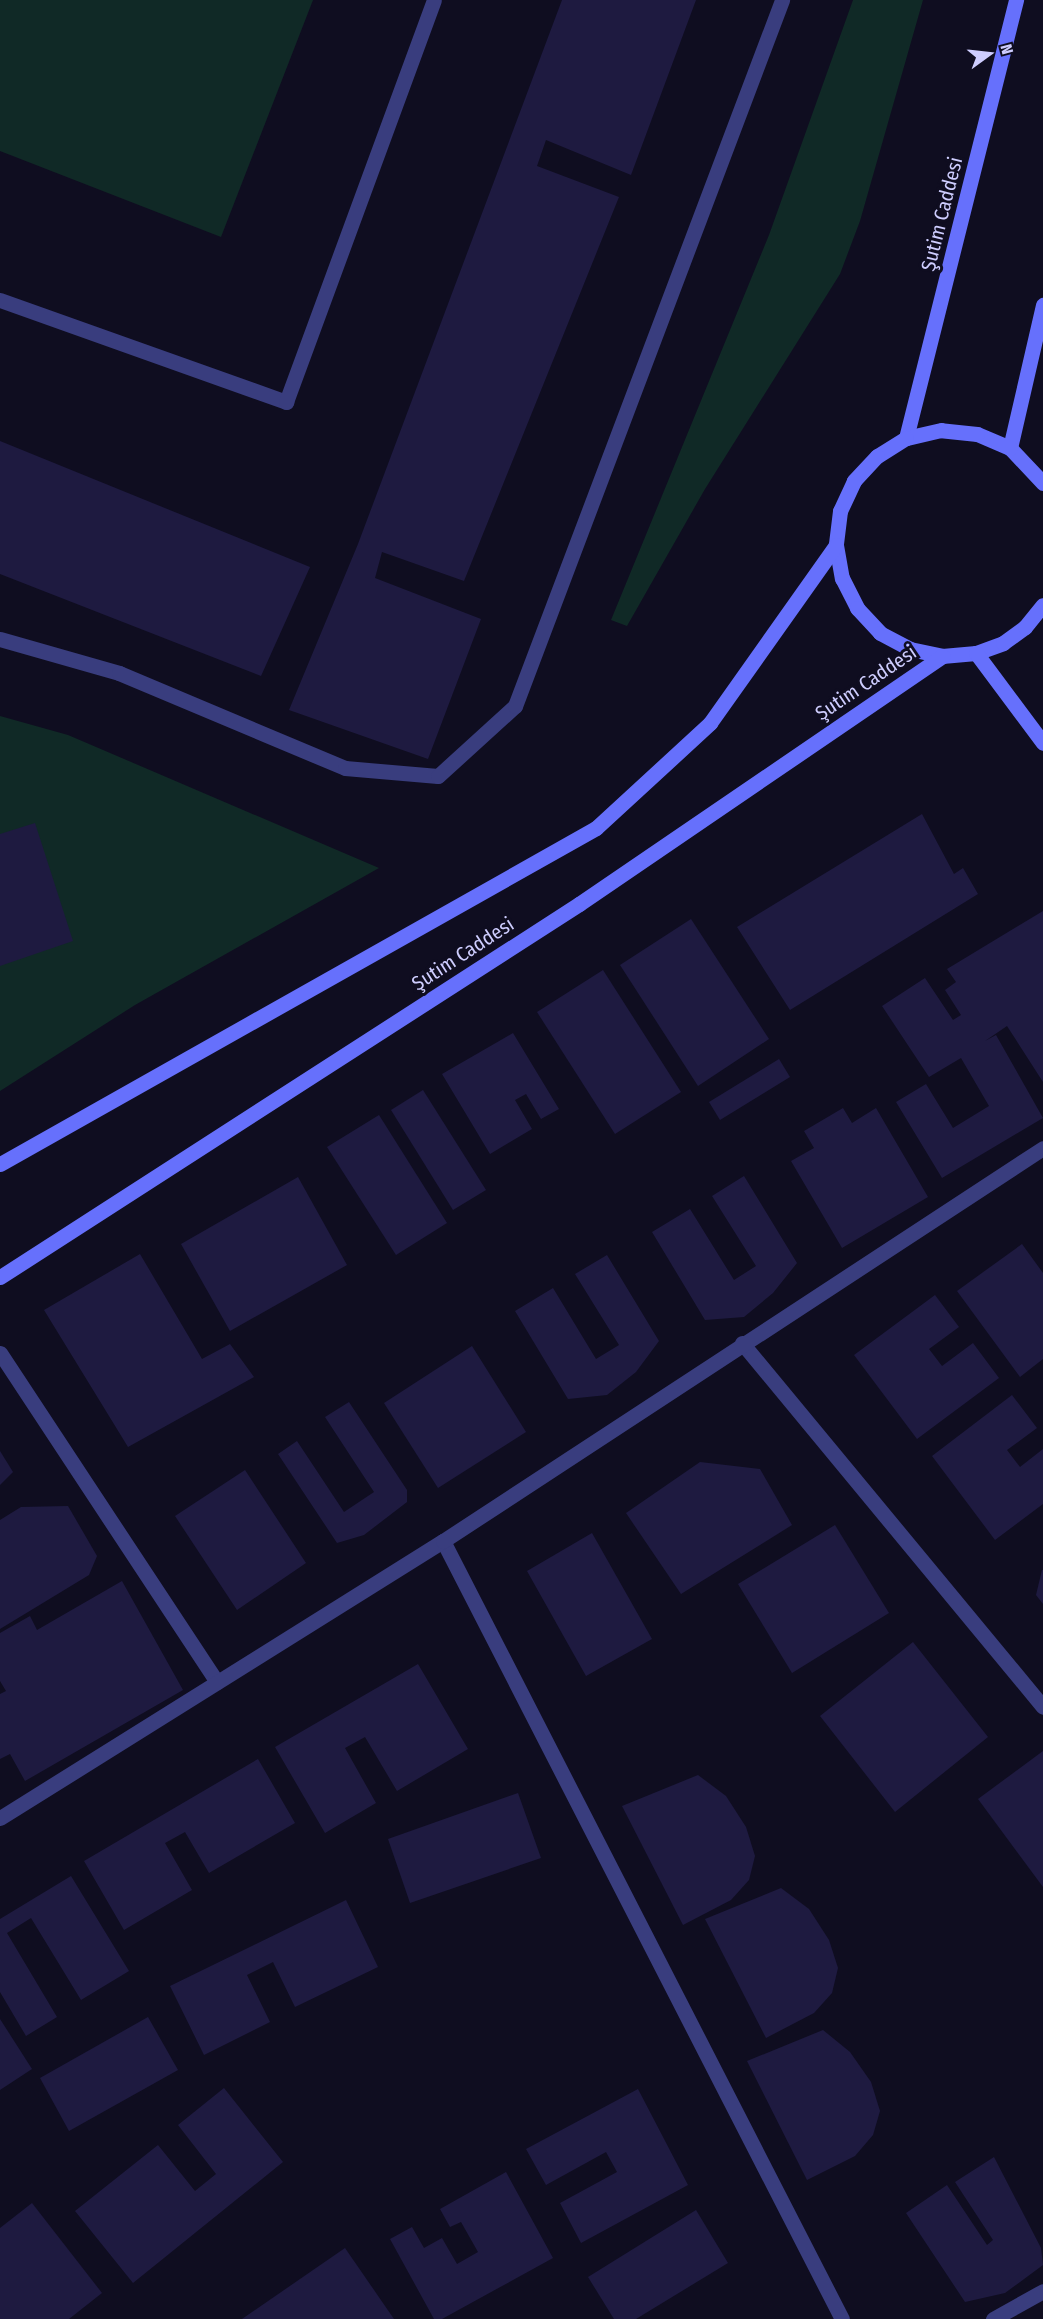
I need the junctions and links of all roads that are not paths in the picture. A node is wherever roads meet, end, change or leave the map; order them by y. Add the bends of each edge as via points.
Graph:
1 (434, 0) edge
2 (782, 0) edge
3 (1016, 0) edge
4 (0, 300) edge
5 (1043, 305) edge
6 (906, 438) junction
7 (1010, 448) junction
8 (1043, 483) edge
9 (836, 545) junction
10 (1043, 605) edge
11 (0, 639) edge
12 (976, 653) junction
13 (942, 656) junction
14 (1043, 743) edge
15 (1043, 1148) edge
16 (0, 1164) edge
17 (0, 1277) edge
18 (742, 1343) junction
19 (0, 1353) edge
20 (443, 1541) junction
21 (217, 1682) junction
22 (1043, 1707) edge
23 (0, 1818) edge
24 (1043, 2291) edge
25 (842, 2319) edge
26 (993, 2319) edge

1 - 4 street via 286,402
2 - 11 street via 515,706 438,776 345,768 119,673
3 - 6 main road, Şutim Caddesi
5 - 7 main road
6 - 7 main road via 941,430 977,434
6 - 9 main road via 877,456 854,481 840,511
7 - 8 main road
9 - 13 main road via 842,578 857,608 880,633 910,649
9 - 16 main road, Şutim Caddesi via 710,723 596,828
10 - 12 main road via 1025,627 1003,643
12 - 13 main road
12 - 14 main road
13 - 17 main road, Şutim Caddesi via 579,904
15 - 18 street
18 - 20 street
18 - 22 street
19 - 21 street
20 - 21 street
20 - 25 street
21 - 23 street
24 - 26 street

